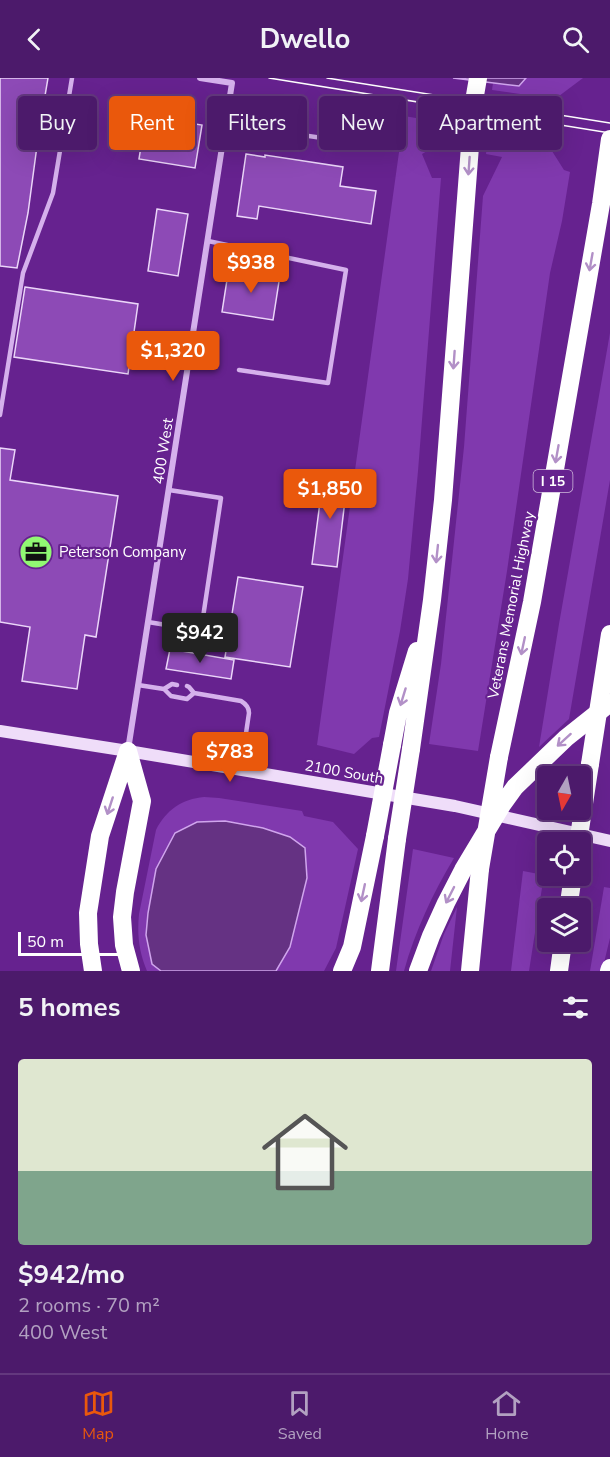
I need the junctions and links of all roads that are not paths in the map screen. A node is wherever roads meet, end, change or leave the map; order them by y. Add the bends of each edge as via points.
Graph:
1 (72, 78) edge
2 (200, 78) edge
3 (471, 78) edge
4 (478, 78) edge
5 (230, 96) edge
6 (472, 96) edge
7 (475, 96) edge
8 (610, 139) edge
9 (222, 150) edge
10 (470, 150) edge
11 (208, 241) junction
12 (239, 370) dead end
13 (0, 415) edge
14 (169, 490) junction
15 (432, 600) junction
16 (148, 622) junction
17 (610, 634) edge
18 (610, 680) edge
19 (138, 685) junction
20 (177, 685) dead end
21 (187, 686) dead end
22 (164, 689) junction
23 (194, 693) junction
24 (610, 703) edge
25 (0, 731) edge
26 (128, 751) junction
27 (590, 764) junction
28 (240, 770) junction
29 (580, 832) edge
30 (610, 841) edge
31 (562, 952) edge
32 (93, 971) edge
33 (131, 971) edge
34 (342, 971) edge
35 (380, 971) edge
36 (418, 971) edge
37 (470, 971) edge
38 (559, 971) edge

1 - 13 lane via 53,193 23,273
2 - 5 street, 400 West via 232,83
3 - 6 highway, bridge
4 - 7 highway, bridge
8 -> 37 highway, Veterans Memorial Highway / I 15, bridge via 532,602 480,868
9 - 11 street, 400 West
10 -> 15 highway
11 - 12 lane via 346,270 328,383
11 - 14 street, 400 West
14 - 16 street, 400 West
14 - 16 lane via 221,498 202,624 193,630
15 -> 34 highway, bridge via 398,713 354,939
15 - 35 highway, bridge
16 - 19 street, 400 West
17 - 27 highway
18 - 27 highway
19 - 22 lane
19 - 26 street, 400 West
20 - 22 lane
21 - 23 lane
22 - 23 lane via 171,696 187,699
23 - 28 lane via 241,701 249,709
24 -> 36 highway, bridge via 566,738 515,787 502,805 453,889
25 - 26 main road, 2100 South
26 - 28 main road, 2100 South
26 -> 32 highway via 100,836 88,913
26 - 33 highway via 142,801 122,917
27 - 29 highway, bridge
28 - 30 main road, 2100 South via 455,806
31 - 38 highway

